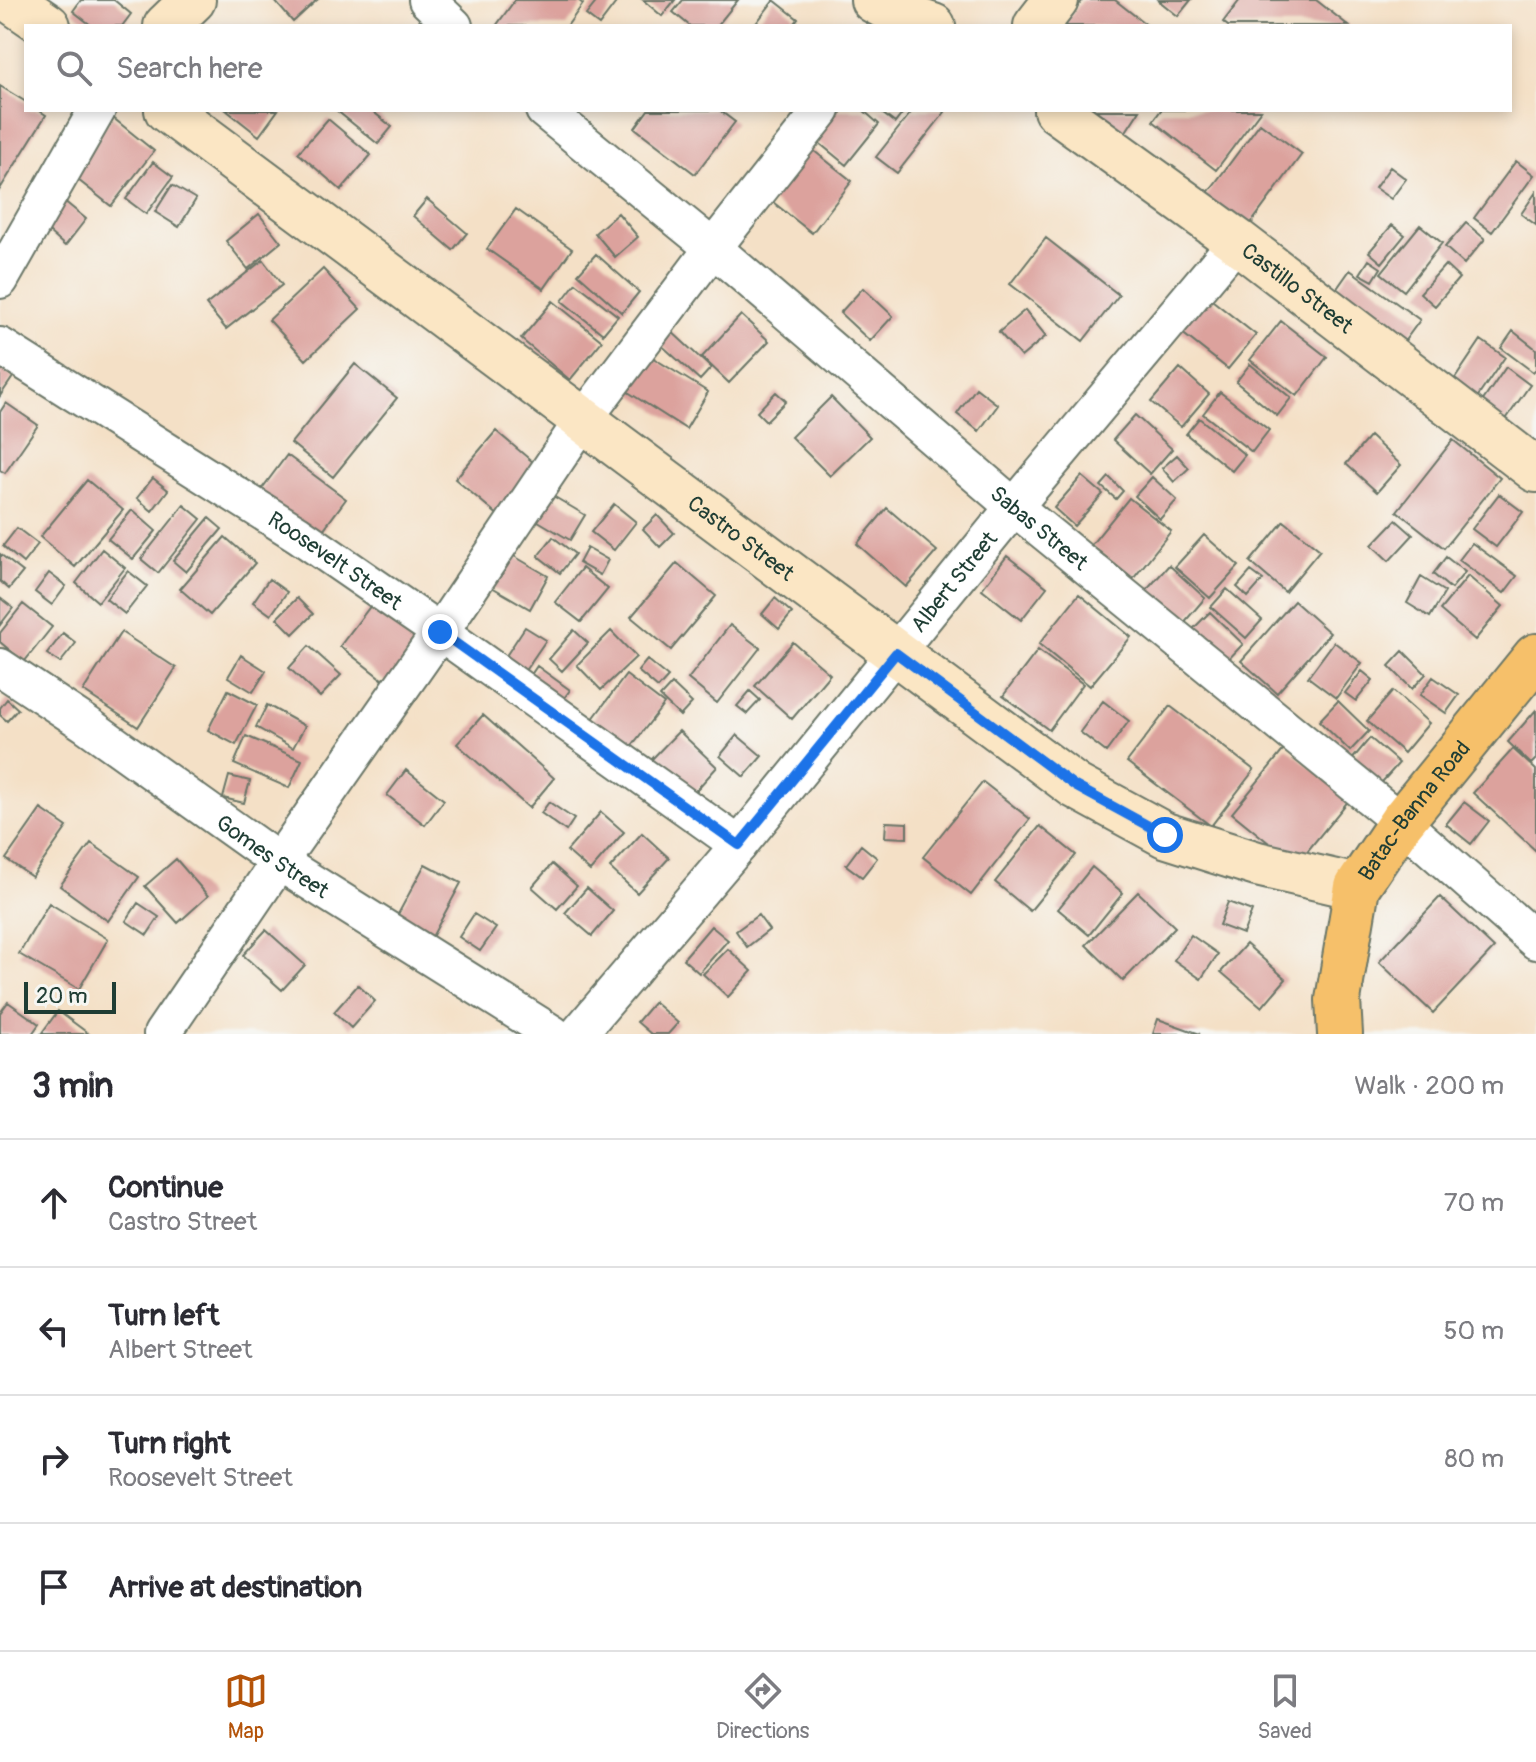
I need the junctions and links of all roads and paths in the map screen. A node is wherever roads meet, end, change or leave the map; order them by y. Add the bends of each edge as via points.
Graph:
1 (10, 0) edge
2 (193, 0) edge
3 (427, 0) edge
4 (1056, 0) edge
5 (45, 24) edge
6 (168, 24) edge
7 (452, 24) edge
8 (1038, 24) edge
9 (96, 112) edge
10 (170, 112) edge
11 (546, 112) edge
12 (820, 112) edge
13 (1059, 112) edge
14 (1237, 241) junction
15 (713, 248) junction
16 (0, 280) edge
17 (0, 346) edge
18 (583, 420) junction
19 (1536, 470) edge
20 (1014, 507) junction
21 (440, 632) junction
22 (896, 653) junction
23 (1533, 665) edge
24 (0, 667) edge
25 (1401, 822) junction
26 (739, 845) junction
27 (279, 862) junction
28 (1357, 887) junction
29 (1536, 941) edge
30 (162, 1034) edge
31 (553, 1034) edge
32 (578, 1034) edge
33 (1340, 1034) edge

1 - 5 main road
2 - 6 main road
3 - 7 street
4 - 8 main road
9 - 16 street
10 - 18 main road, Castro Street
11 - 15 street, Sabas Street
12 - 15 street
13 - 14 main road, Castillo Street
14 - 19 main road, Castillo Street
14 - 20 street, Albert Street
15 - 18 street
15 - 20 street, Sabas Street
17 - 21 street, Roosevelt Street via 298,534
18 - 21 street
18 - 22 main road, Castro Street
20 - 22 street, Albert Street
20 - 25 street, Sabas Street
21 - 26 street, Roosevelt Street
21 - 27 street
22 - 26 street, Albert Street
22 - 28 main road, Castro Street via 1075,786 1165,835
23 - 25 main road, Batac-Banna Road
24 - 27 street, Gomes Street
25 - 28 main road, Batac-Banna Road
25 - 29 street, Sabas Street
26 - 32 street, Albert Street
27 - 30 street
27 - 31 street, Gomes Street
28 - 33 main road, Batac-Banna Road via 1338,1000

